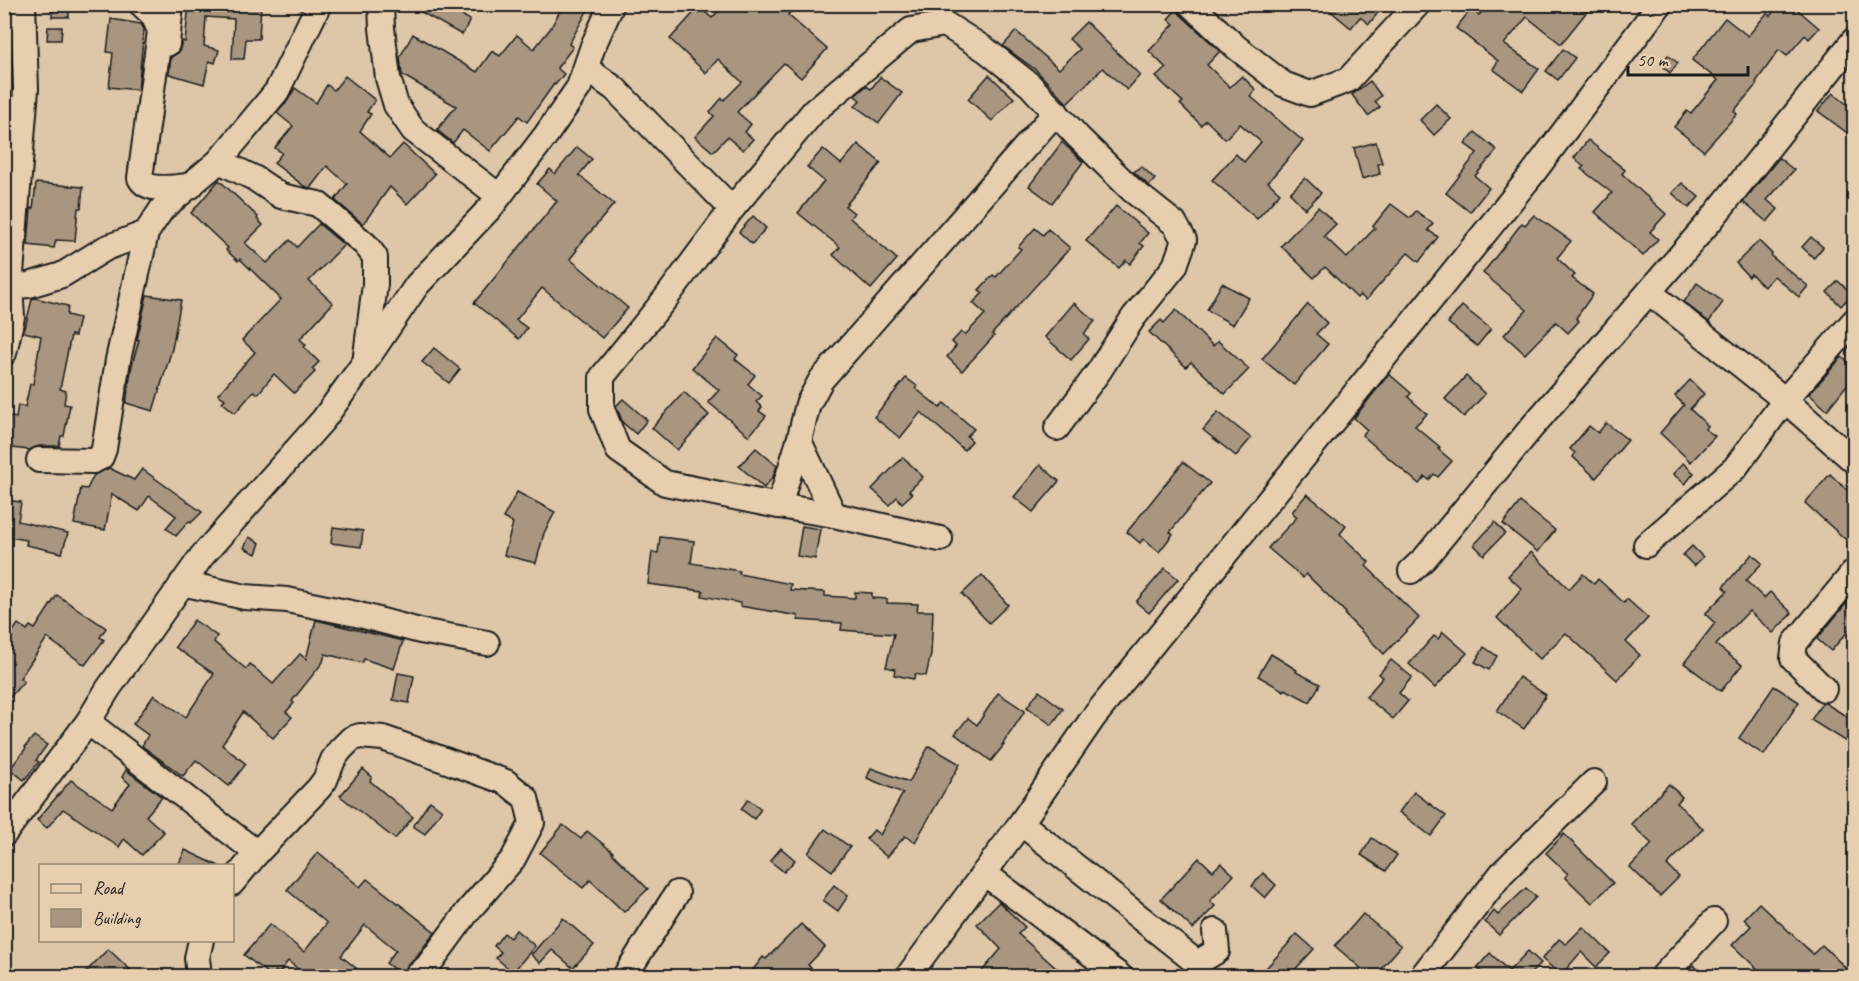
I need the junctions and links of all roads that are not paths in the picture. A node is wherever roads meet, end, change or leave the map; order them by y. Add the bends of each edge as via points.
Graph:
1 (23, 4) edge
2 (141, 4) edge
3 (171, 4) edge
4 (319, 4) edge
5 (381, 4) edge
6 (612, 4) edge
7 (1190, 4) edge
8 (1418, 4) edge
9 (1660, 4) edge
10 (1854, 40) edge
11 (586, 69) junction
12 (1056, 112) junction
13 (219, 160) junction
14 (191, 186) junction
15 (149, 188) junction
16 (499, 196) junction
17 (732, 209) junction
18 (146, 233) junction
19 (7, 287) edge
20 (1649, 292) junction
21 (1854, 321) edge
22 (4, 353) edge
23 (365, 362) junction
24 (1785, 400) junction
25 (1057, 428) dead end
26 (799, 441) junction
27 (39, 460) dead end
28 (1854, 461) edge
29 (779, 506) junction
30 (834, 515) junction
31 (940, 539) dead end
32 (1646, 545) dead end
33 (1411, 571) dead end
34 (1854, 572) edge
35 (182, 583) junction
36 (487, 643) dead end
37 (1824, 689) dead end
38 (88, 722) junction
39 (1594, 782) dead end
40 (1022, 823) junction
41 (4, 834) edge
42 (257, 853) junction
43 (984, 873) junction
44 (234, 881) edge
45 (677, 893) dead end
46 (1714, 921) dead end
47 (1215, 931) dead end
48 (201, 942) edge
49 (199, 976) edge
50 (417, 976) edge
51 (625, 976) edge
52 (908, 976) edge
53 (1120, 976) edge
54 (1422, 976) edge
55 (1663, 976) edge

1 - 19 street via 26,89
2 - 15 street via 153,15 160,31 140,178
3 - 15 street
4 - 13 street via 277,90
5 - 16 street via 388,78 396,105 413,130
6 - 11 street
7 - 8 street via 1283,84 1310,94 1348,80
9 - 40 street via 1530,177 1093,718
10 - 20 street via 1759,162
11 - 16 street via 579,87
11 - 17 street via 615,89
12 - 17 street via 986,50 945,24 911,30 814,111
12 - 25 street via 1132,190 1174,224 1184,240 1175,266 1133,318
12 - 26 street via 821,380 808,404
13 - 14 street
13 - 23 street via 281,196 318,204 375,257
14 - 15 street
14 - 18 street via 162,209
16 - 23 street via 417,285
17 - 29 street via 602,377 602,409 618,450 665,483
18 - 19 street via 106,248 62,275
18 - 27 street via 101,457 93,462
19 - 22 street via 12,317
20 - 24 street
20 - 33 street
21 - 24 street
23 - 35 street via 322,420
24 - 28 street
24 - 32 street via 1735,468
26 - 29 street
26 - 30 street
29 - 30 street
30 - 31 street
34 - 37 street via 1795,643 1793,658
35 - 36 street via 356,614
35 - 38 street
38 - 41 street
38 - 42 street
39 - 54 street via 1502,873
40 - 43 street
40 - 47 street via 1197,963 1217,951
42 - 44 street
42 - 50 street via 319,788 340,750 360,736 383,738 506,782 526,798 532,823 513,859
43 - 52 street
43 - 53 street
45 - 51 street
46 - 55 street
48 - 49 street

